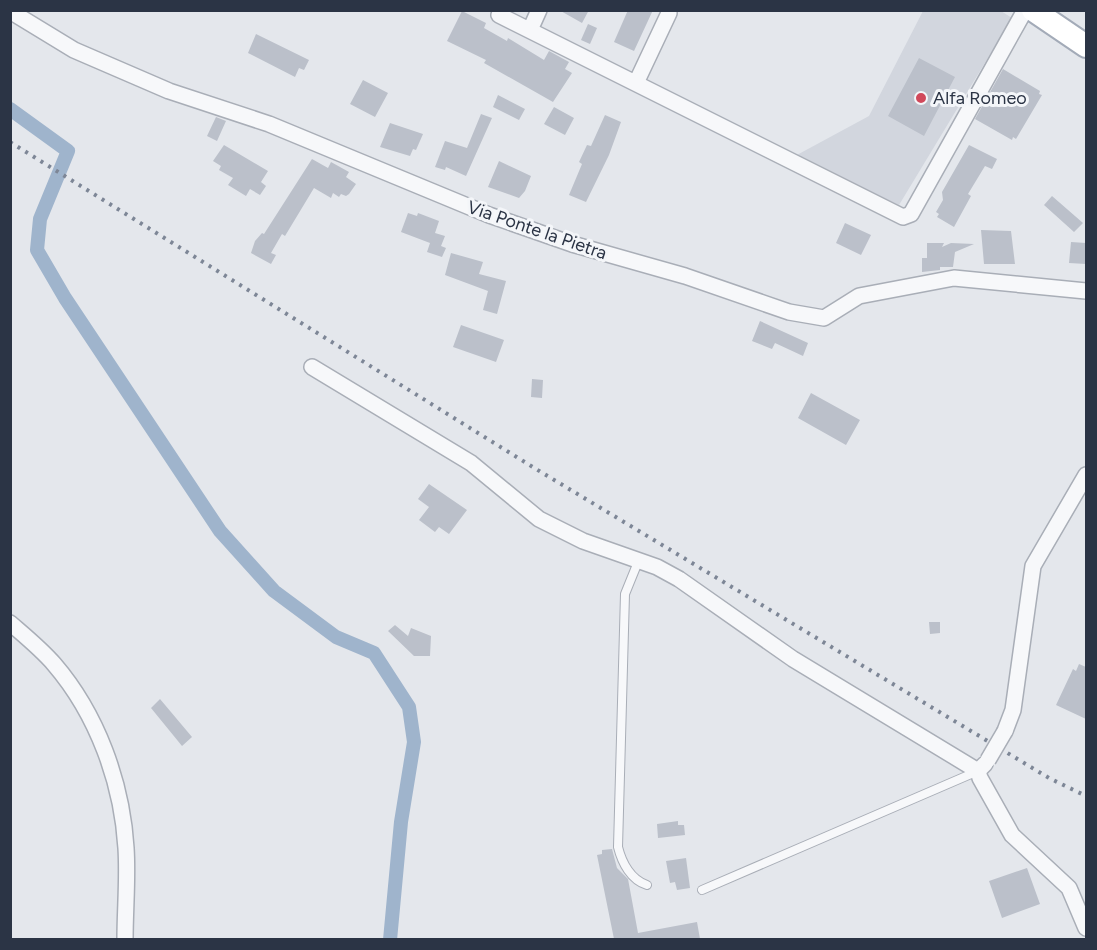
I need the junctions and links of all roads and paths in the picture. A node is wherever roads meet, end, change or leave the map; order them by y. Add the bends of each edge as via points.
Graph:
1 (539, 10) edge
2 (1025, 10) edge
3 (1033, 10) edge
4 (10, 11) edge
5 (669, 13) dead end
6 (499, 15) dead end
7 (530, 30) junction
8 (1086, 46) edge
9 (636, 82) junction
10 (1086, 291) edge
11 (312, 367) dead end
12 (1086, 475) edge
13 (638, 562) junction
14 (10, 623) edge
15 (983, 766) junction
16 (647, 885) dead end
17 (702, 890) dead end
18 (1086, 928) edge
19 (125, 939) edge

1 - 7 street
2 - 9 street via 911,214 903,217
3 - 8 main road
4 - 10 street, Via Ponte la Pietra via 74,50 169,91 269,124 489,215 789,312 824,318 859,296 954,278
5 - 9 street
6 - 7 street
7 - 9 street
11 - 13 street via 471,463 539,519
12 - 15 street, bridge via 1033,566 1013,710
13 - 15 street via 679,579 793,659
13 - 16 lane via 625,594 618,847 621,861 638,882
14 - 19 street via 54,663 81,702 110,764 127,849
15 - 17 lane
15 - 18 street via 1012,835 1069,888

